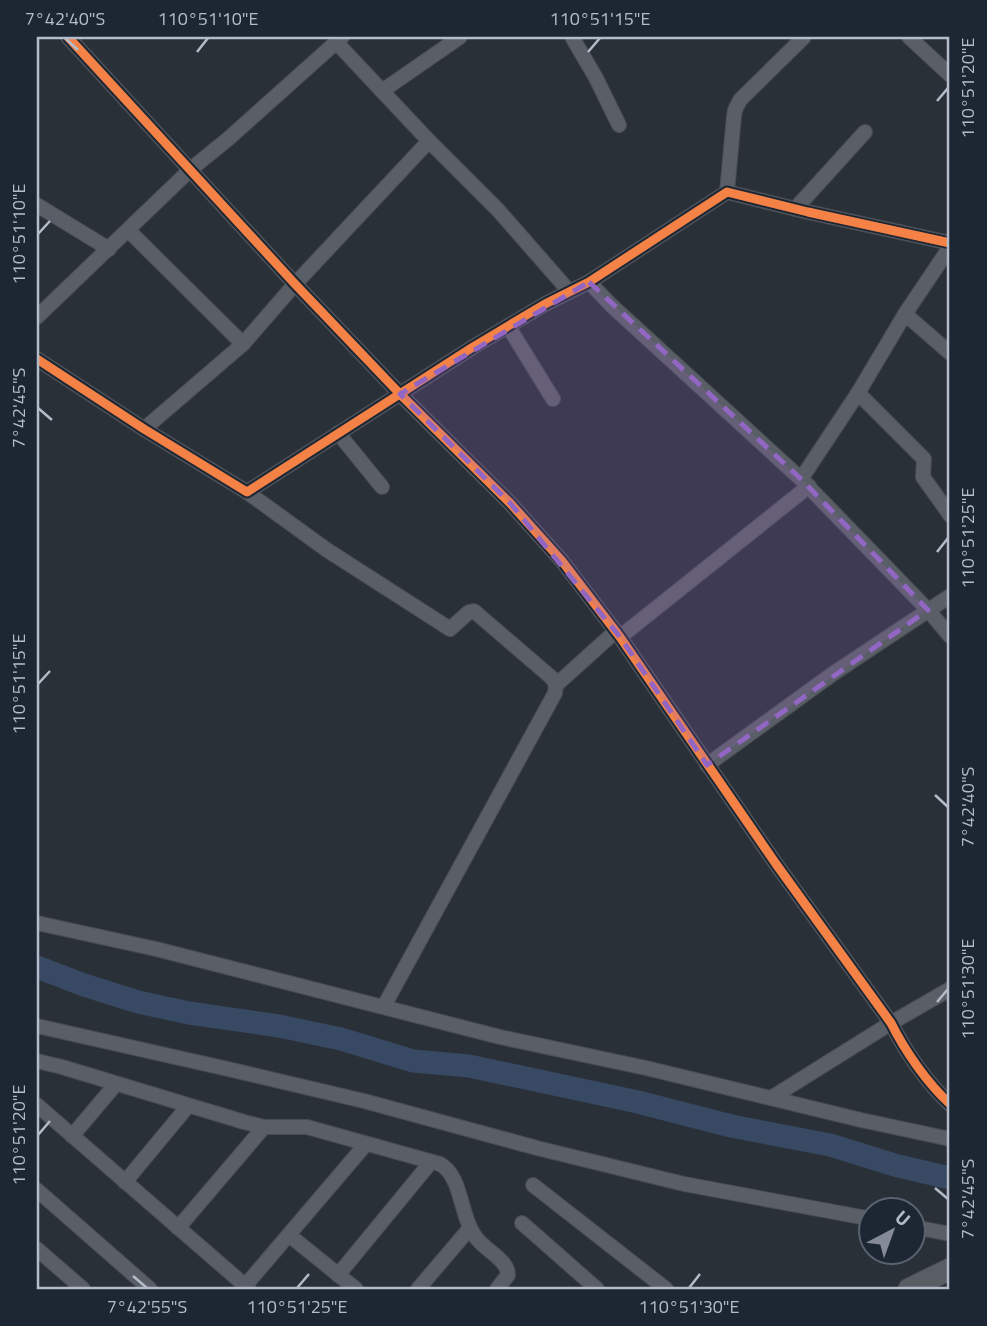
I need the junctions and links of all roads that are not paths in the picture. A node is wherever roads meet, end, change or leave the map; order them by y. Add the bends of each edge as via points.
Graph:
1 (68, 37) edge
2 (460, 37) edge
3 (572, 37) edge
4 (804, 37) edge
5 (909, 37) edge
6 (339, 39) edge
7 (950, 75) edge
8 (382, 91) junction
9 (619, 125) dead end
10 (864, 132) dead end
11 (429, 141) junction
12 (191, 170) junction
13 (727, 192) junction
14 (37, 205) edge
15 (795, 208) junction
16 (128, 230) junction
17 (950, 245) edge
18 (109, 249) junction
19 (589, 282) junction
20 (295, 284) junction
21 (569, 291) junction
22 (905, 314) junction
23 (37, 317) edge
24 (508, 326) junction
25 (243, 344) junction
26 (950, 352) edge
27 (37, 359) edge
28 (858, 393) junction
29 (400, 394) junction
30 (553, 399) dead end
31 (144, 429) junction
32 (338, 433) junction
33 (805, 483) junction
34 (382, 487) dead end
35 (247, 492) junction
36 (950, 515) edge
37 (950, 596) edge
38 (928, 610) junction
39 (618, 634) junction
40 (950, 636) edge
41 (556, 685) junction
42 (707, 765) junction
43 (37, 923) edge
44 (950, 989) edge
45 (384, 1006) junction
46 (891, 1023) junction
47 (37, 1026) edge
48 (37, 1061) edge
49 (116, 1084) junction
50 (771, 1098) junction
51 (950, 1104) edge
52 (37, 1105) edge
53 (188, 1106) junction
54 (264, 1127) junction
55 (72, 1136) junction
56 (950, 1139) edge
57 (366, 1144) junction
58 (431, 1162) junction
59 (125, 1182) junction
60 (533, 1185) dead end
61 (37, 1190) edge
62 (858, 1216) edge
63 (522, 1223) dead end
64 (178, 1228) junction
65 (470, 1228) junction
66 (928, 1230) edge
67 (950, 1234) edge
68 (289, 1235) junction
69 (37, 1249) edge
70 (950, 1269) edge
71 (338, 1275) junction
72 (918, 1287) edge
73 (248, 1288) edge
74 (83, 1289) edge
75 (150, 1289) edge
76 (356, 1289) edge
77 (418, 1289) edge
78 (497, 1289) edge
79 (597, 1289) edge
80 (666, 1289) edge

1 - 12 street
2 - 8 street
3 - 9 street
4 - 13 street via 735,110
5 - 7 street
6 - 8 street
6 - 12 street
8 - 11 street
10 - 15 street
11 - 20 street
11 - 21 street
12 - 16 street
12 - 20 street
13 - 15 street
13 - 19 street
14 - 18 street
15 - 17 street
16 - 18 street
16 - 25 street
17 - 22 street
18 - 23 street
19 - 21 street
19 - 33 street
20 - 25 street
20 - 29 street
21 - 24 street
22 - 26 street
22 - 28 street
24 - 29 street
24 - 30 street
25 - 31 street
27 - 31 street
28 - 33 street
28 - 36 street via 924,459 923,477
29 - 32 street
29 - 39 street via 510,503
31 - 35 street
32 - 34 street
32 - 35 street
33 - 38 street
33 - 39 street
35 - 41 street via 450,629 474,611
37 - 38 street
38 - 40 street
38 - 42 street
39 - 41 street
39 - 42 street
41 - 45 street
42 - 46 street
43 - 45 street
44 - 46 street
45 - 50 street
46 - 50 street
46 - 51 street
47 - 62 street via 337,1095 684,1184
48 - 49 street
49 - 53 street
49 - 55 street
50 - 56 street
52 - 55 street
53 - 54 street
53 - 59 street
54 - 57 street via 307,1128
54 - 64 street
55 - 59 street
57 - 58 street
57 - 68 street
58 - 65 street via 447,1167
58 - 71 street
59 - 64 street
60 - 80 street
61 - 75 street
63 - 79 street
64 - 73 street
65 - 77 street
65 - 78 street via 507,1268 508,1275
66 - 67 street
68 - 71 street
68 - 73 street
69 - 74 street
70 - 72 street
71 - 76 street

